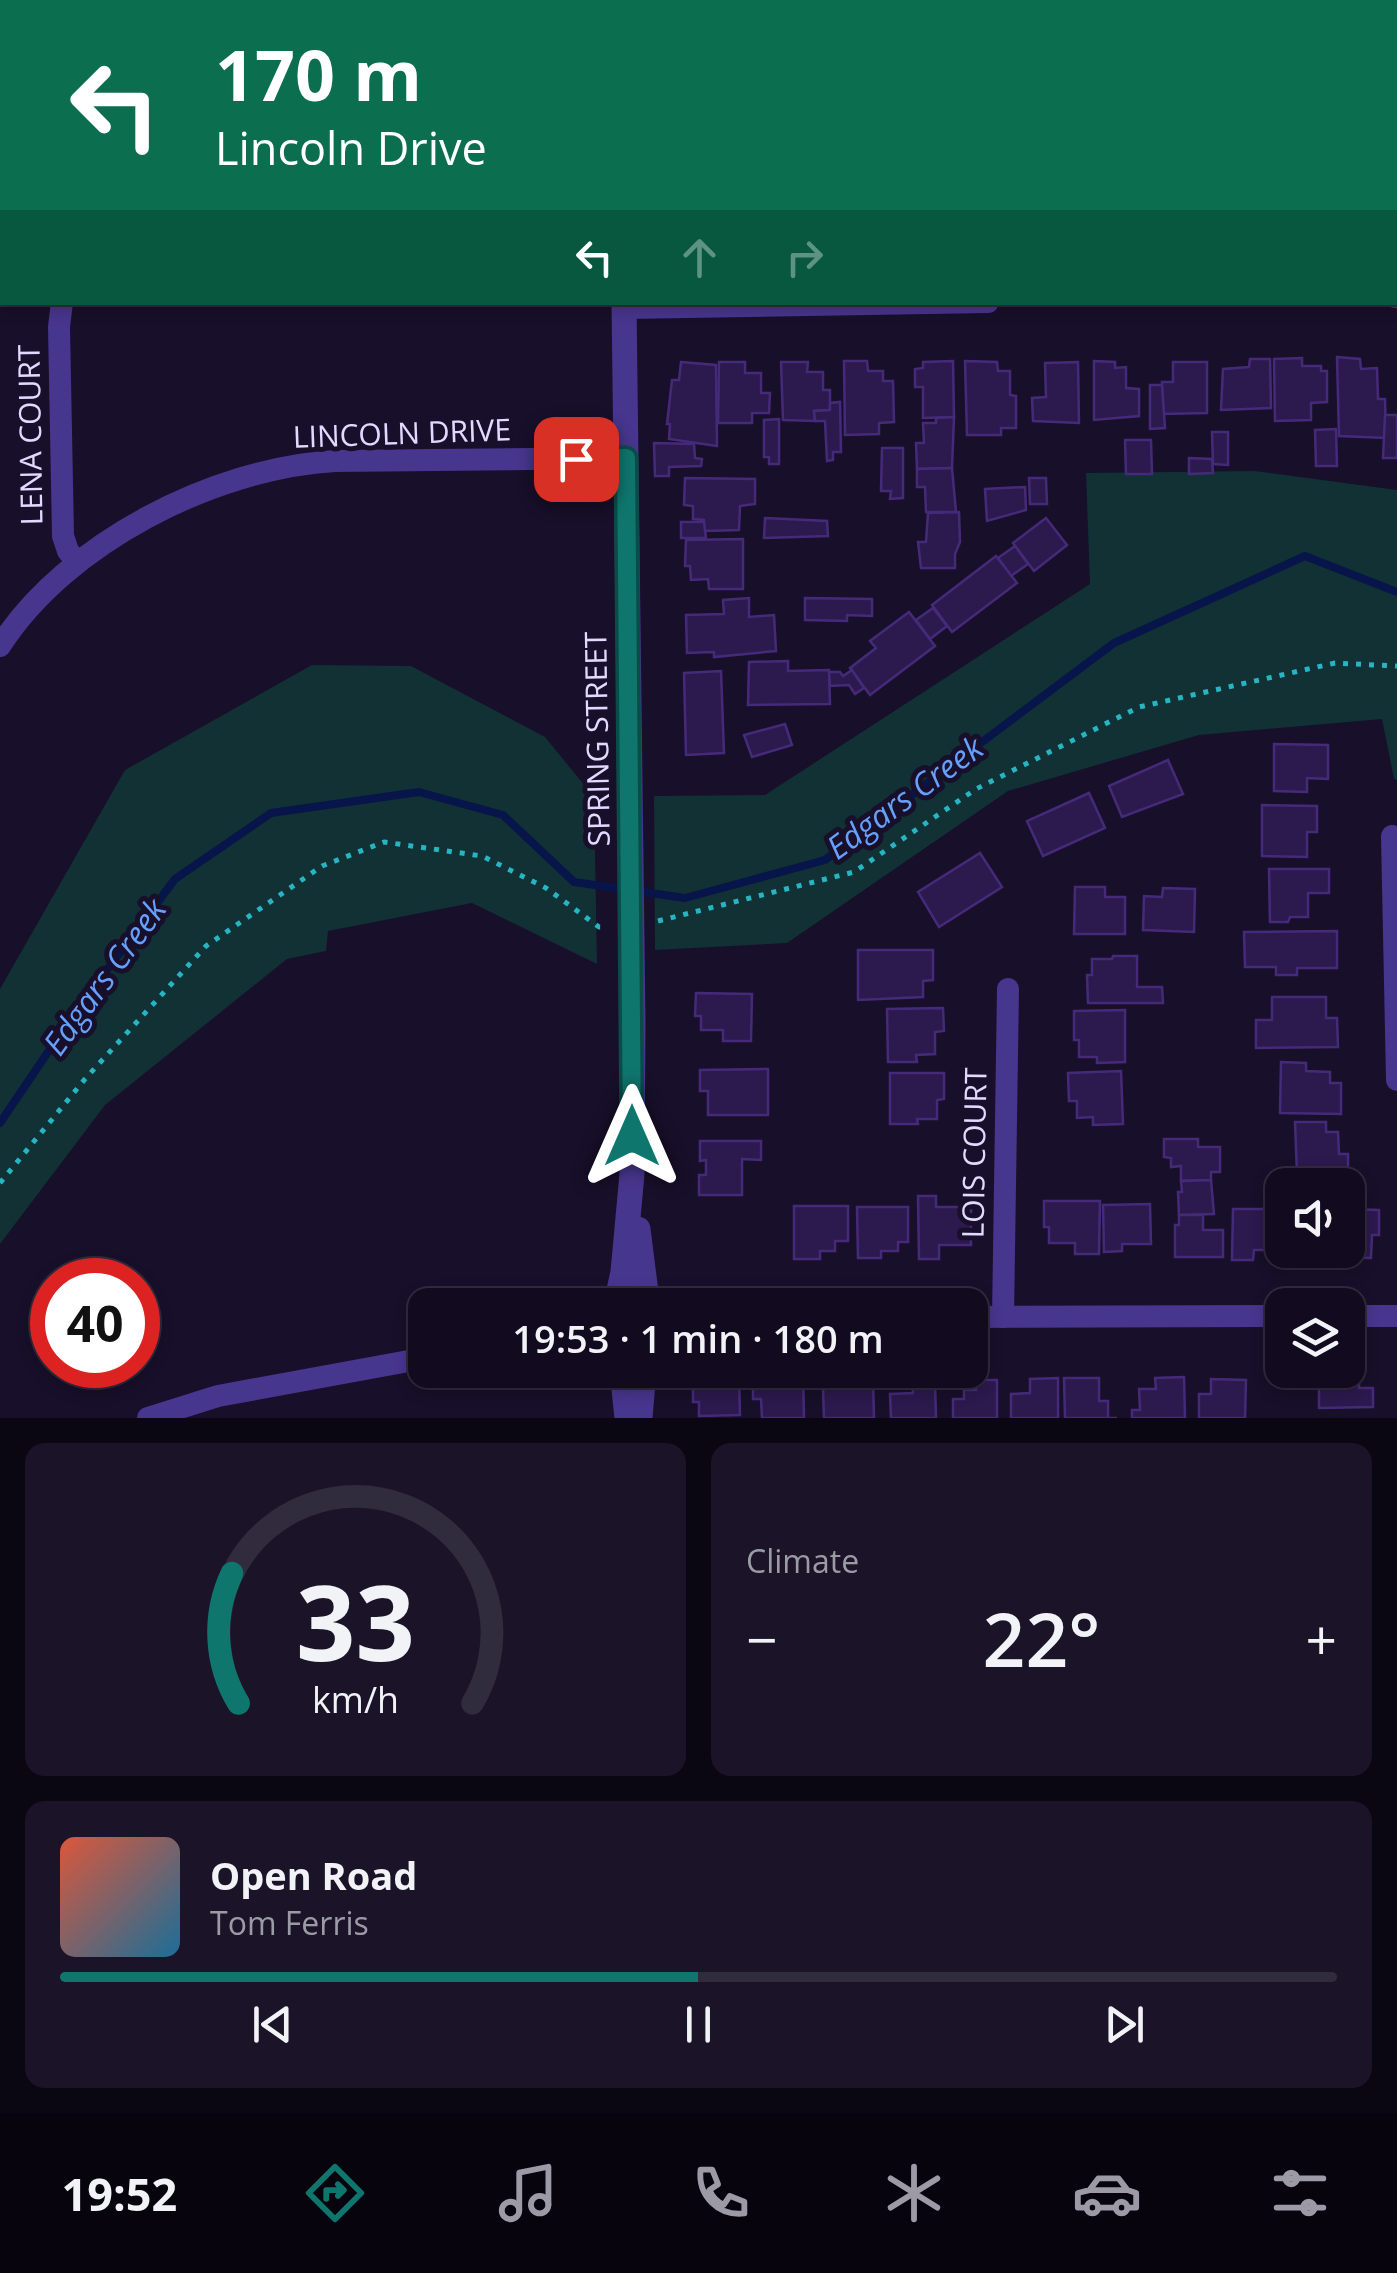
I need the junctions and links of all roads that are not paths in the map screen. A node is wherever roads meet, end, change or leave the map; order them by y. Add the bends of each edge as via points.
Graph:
1 (62, 305) edge
2 (624, 305) edge
3 (626, 458) junction
4 (77, 562) junction
5 (0, 646) edge
6 (1392, 836) dead end
7 (1008, 990) dead end
8 (1397, 1080) edge
9 (632, 1174) junction
10 (619, 1288) edge
11 (650, 1288) edge
12 (988, 1316) edge
13 (1003, 1316) junction
14 (1265, 1316) edge
15 (1365, 1316) edge
16 (1397, 1316) edge
17 (408, 1361) edge
18 (624, 1388) edge
19 (642, 1388) edge
20 (148, 1418) edge
21 (627, 1418) edge
22 (640, 1418) edge

1 - 4 street, LENA COURT via 63,536
2 - 3 street, SPRING STREET
3 - 4 street, LINCOLN DRIVE via 295,464 180,502
3 - 9 street, SPRING STREET
4 - 5 street, LINCOLN DRIVE via 39,596
6 - 8 street
7 - 13 street, LOIS COURT
9 - 10 street, SPRING STREET
9 - 11 street, SPRING STREET
12 - 13 street
13 - 14 street
15 - 16 street
17 - 20 street via 218,1396
18 - 21 street
19 - 22 street

